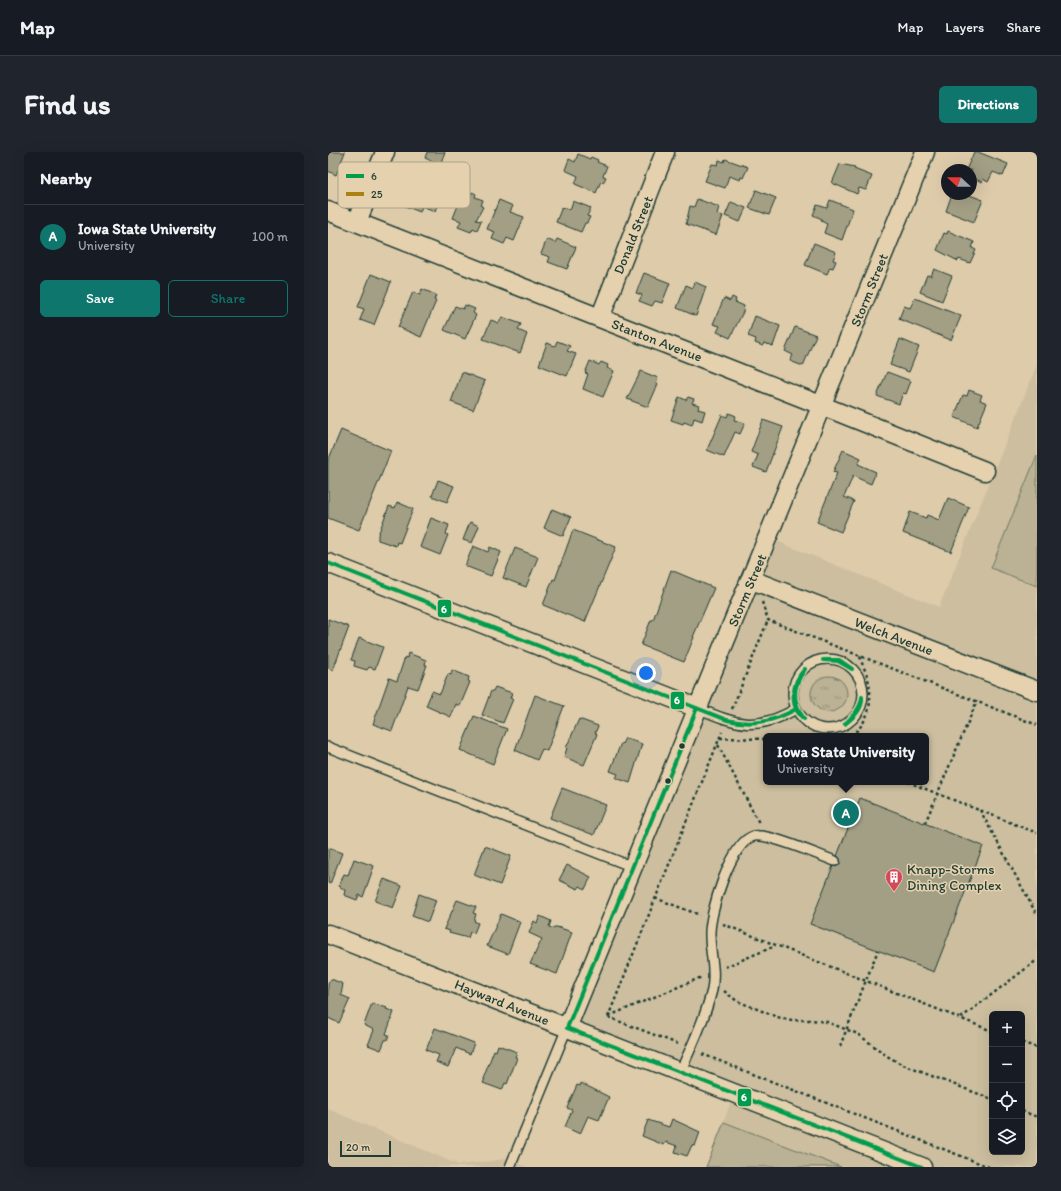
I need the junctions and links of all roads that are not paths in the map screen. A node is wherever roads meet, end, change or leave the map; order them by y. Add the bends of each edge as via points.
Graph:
1 (385, 152) edge
2 (665, 152) edge
3 (925, 152) edge
4 (381, 162) edge
5 (363, 208) edge
6 (328, 211) edge
7 (357, 222) junction
8 (600, 318) junction
9 (822, 406) junction
10 (985, 471) dead end
11 (328, 563) edge
12 (752, 580) junction
13 (1037, 691) edge
14 (697, 708) junction
15 (796, 709) junction
16 (328, 747) edge
17 (835, 861) dead end
18 (632, 868) junction
19 (328, 934) edge
20 (567, 1028) junction
21 (680, 1072) junction
22 (510, 1167) edge
23 (922, 1167) edge

1 - 4 street
2 - 8 street, Donald Street
3 - 9 street, Storm Street
5 - 7 street
6 - 7 street, Stanton Avenue
7 - 8 street, Stanton Avenue
8 - 9 street, Stanton Avenue
9 - 10 street, Stanton Avenue
9 - 12 street, Storm Street
11 - 14 street
12 - 13 street, Welch Avenue
12 - 14 street, Storm Street
14 - 15 lane via 727,720 749,724 761,724
14 - 18 street, Storm Street
15 - 15 lane via 809,723 819,728 841,727 851,721 860,707 863,690 860,680 854,670 845,663 821,659 801,671 795,682 793,694
16 - 18 lane
17 - 21 lane via 766,836 754,836 738,848 711,919 710,936 716,971 711,991
18 - 20 street, Storm Street
19 - 20 street, Hayward Avenue
20 - 21 street, Hayward Avenue
20 - 22 lane
21 - 23 street, Hayward Avenue

